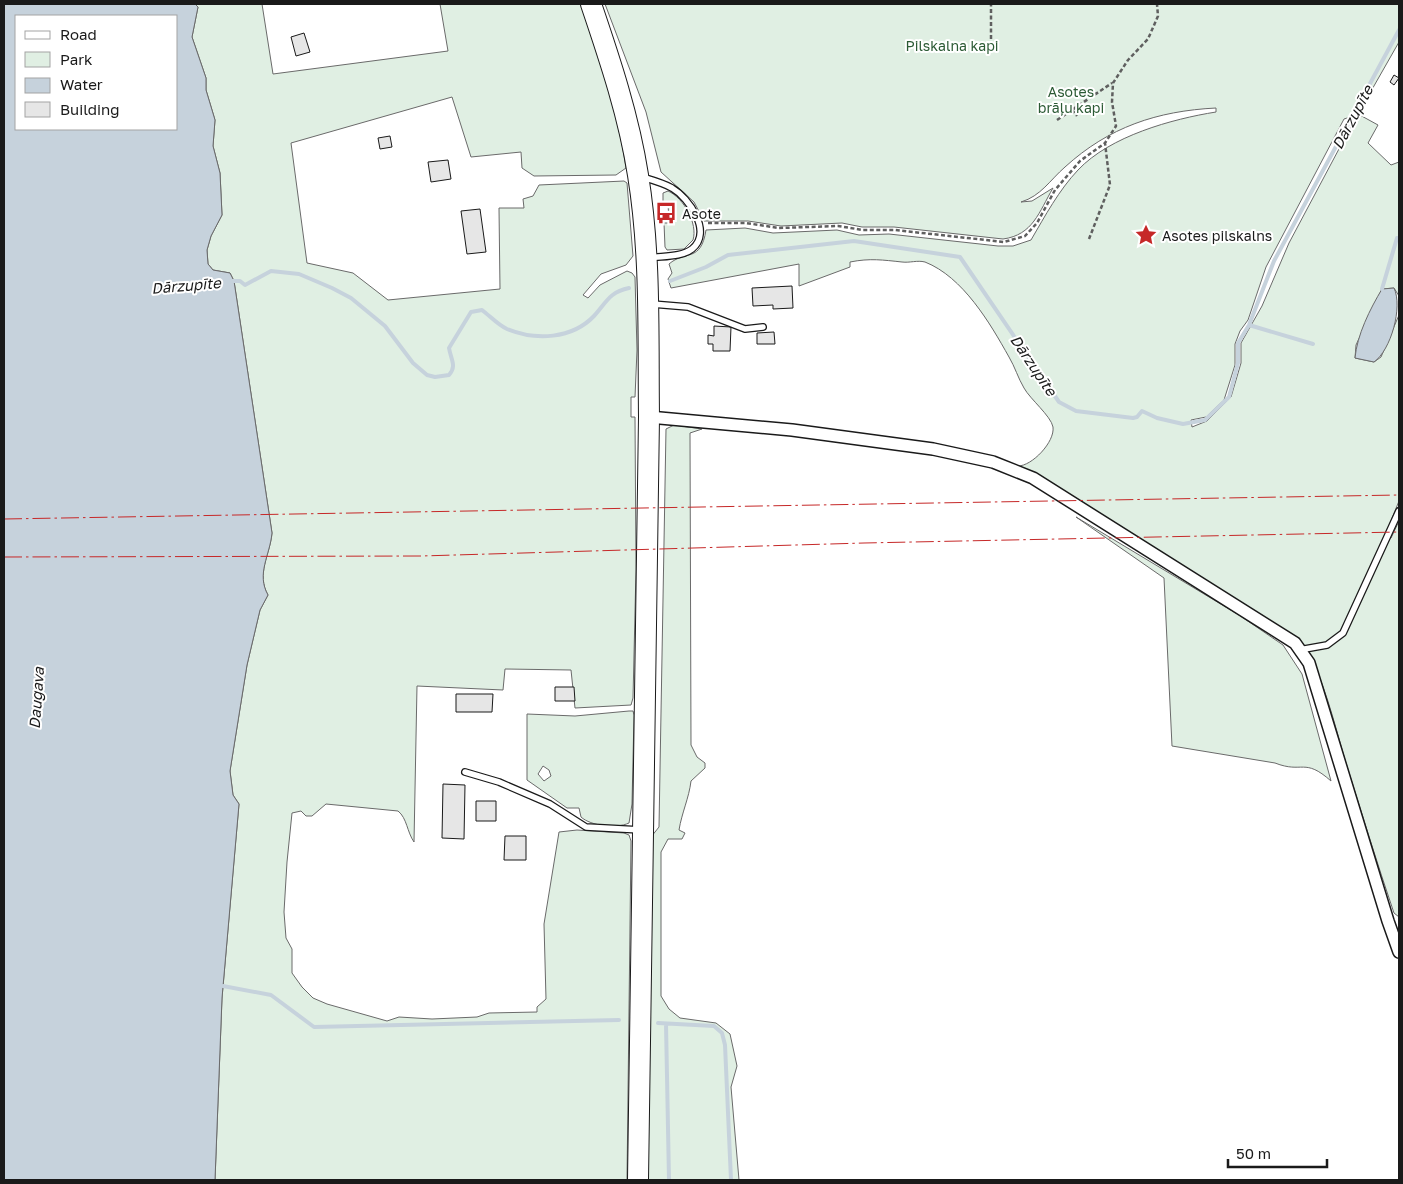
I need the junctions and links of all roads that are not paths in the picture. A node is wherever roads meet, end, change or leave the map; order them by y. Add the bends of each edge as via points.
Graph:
1 (591, 4) edge
2 (638, 176) junction
3 (646, 259) junction
4 (647, 303) junction
5 (763, 327) dead end
6 (649, 417) junction
7 (1399, 511) edge
8 (1300, 650) junction
9 (465, 772) dead end
10 (643, 831) junction
11 (1399, 952) edge
12 (638, 1180) edge

1 - 2 highway via 620,95
2 - 3 highway
2 - 3 lane via 665,184 678,192 690,205 698,223 699,239 692,249
3 - 4 highway
4 - 5 lane via 688,307 745,329
4 - 6 highway
6 - 8 street via 792,430 933,449 993,462 1033,478 1087,511 1270,625
6 - 10 highway
7 - 8 lane via 1343,633 1327,646
8 - 11 street via 1309,663
9 - 10 lane via 499,782 550,804 586,827
10 - 12 highway

